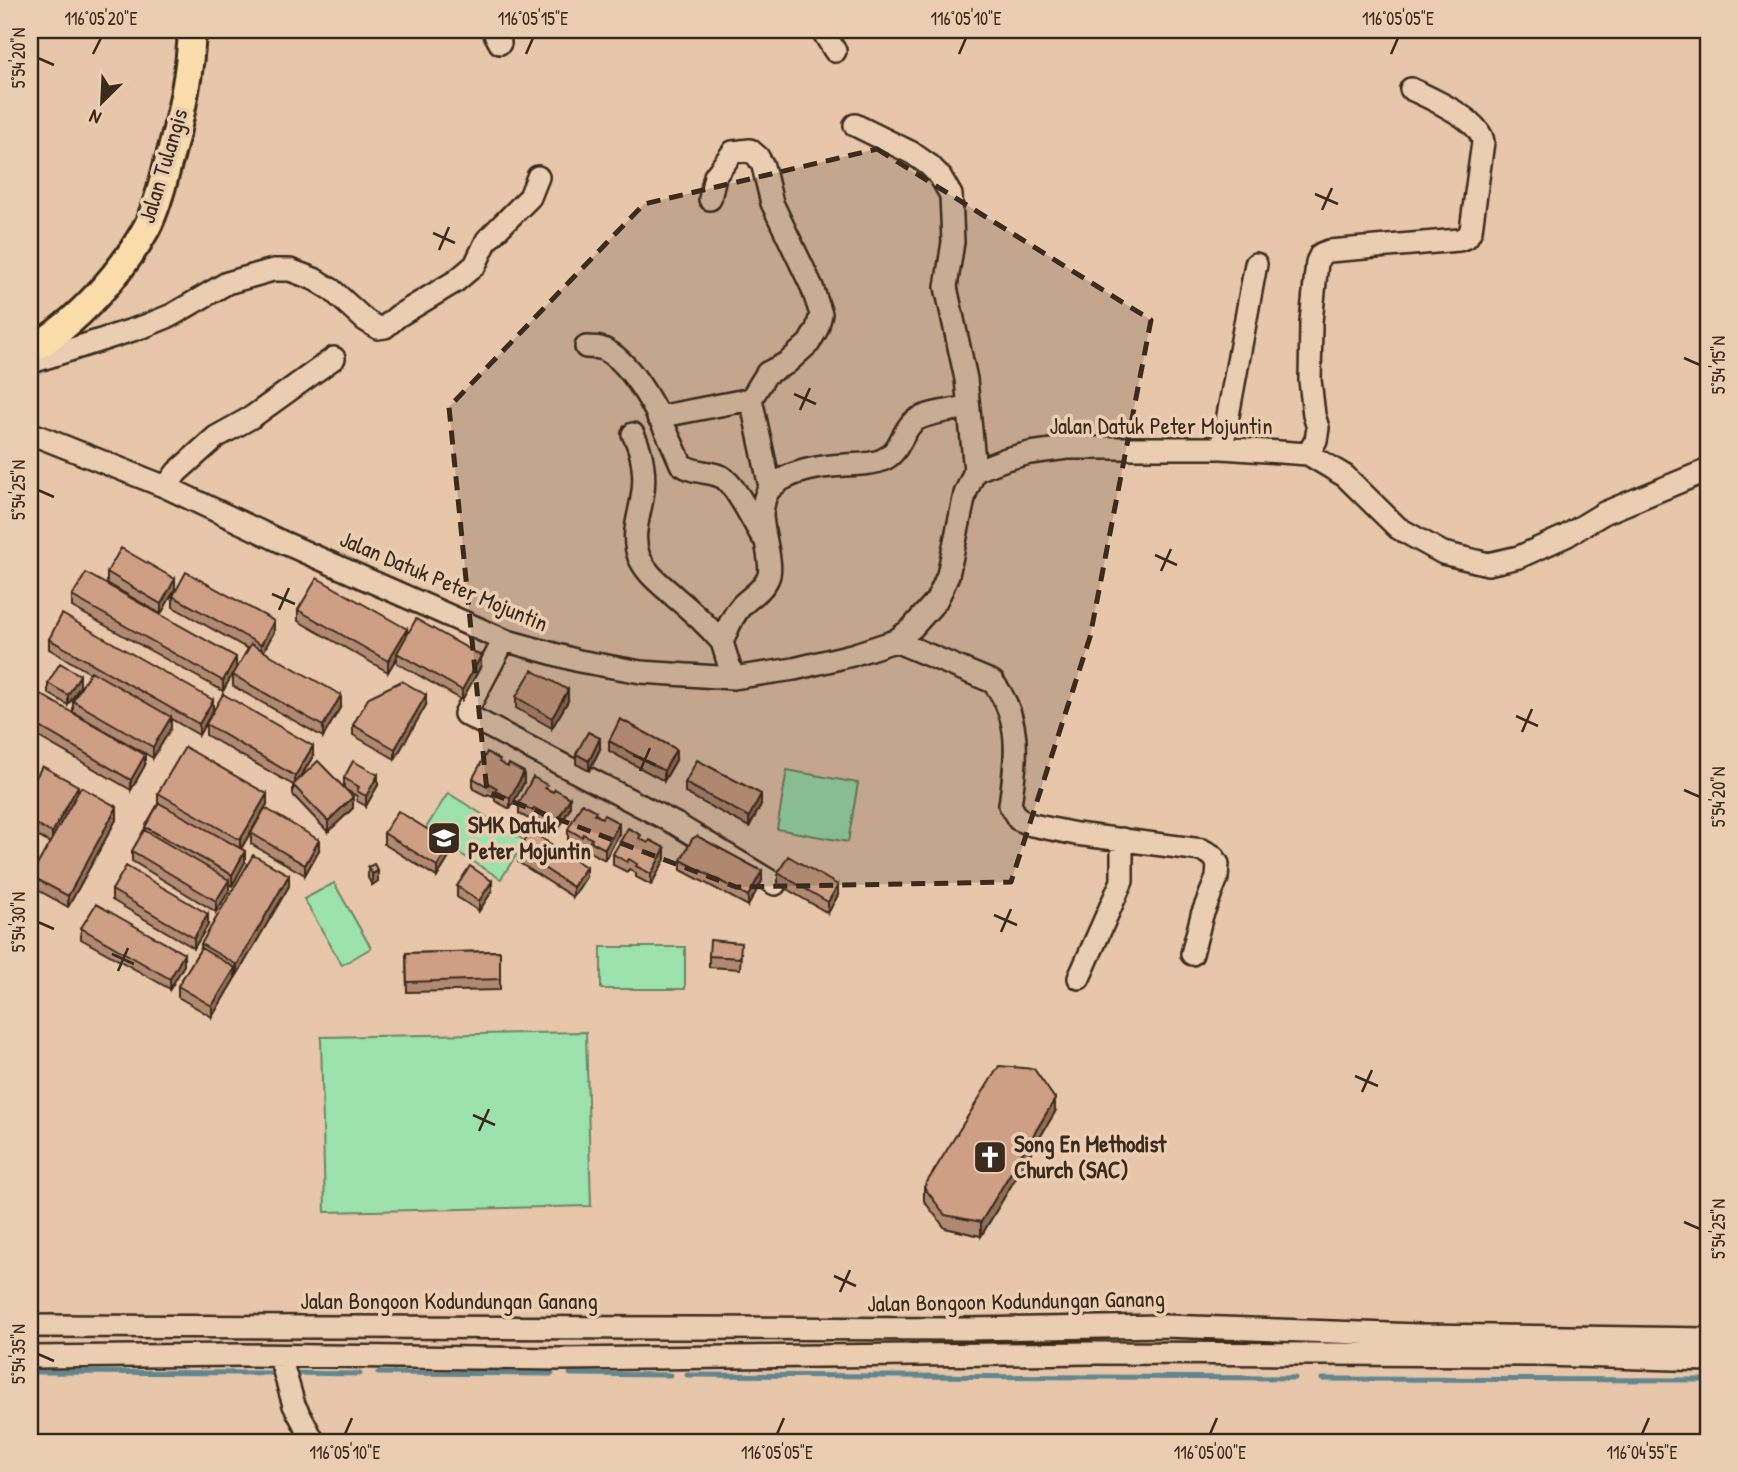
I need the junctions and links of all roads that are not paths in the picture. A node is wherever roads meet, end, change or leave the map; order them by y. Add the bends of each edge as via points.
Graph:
1 (192, 30) edge
2 (822, 30) edge
3 (835, 51) dead end
4 (1411, 89) dead end
5 (855, 125) dead end
6 (538, 177) dead end
7 (710, 200) dead end
8 (1256, 264) dead end
9 (586, 347) dead end
10 (33, 356) edge
11 (334, 358) dead end
12 (751, 400) junction
13 (968, 407) junction
14 (658, 417) junction
15 (30, 419) edge
16 (30, 433) edge
17 (633, 434) dead end
18 (1224, 435) junction
19 (1314, 441) junction
20 (53, 443) junction
21 (974, 464) junction
22 (1708, 470) edge
23 (166, 487) junction
24 (771, 487) junction
25 (764, 539) junction
26 (504, 640) junction
27 (895, 641) junction
28 (722, 642) junction
29 (733, 678) junction
30 (1122, 839) junction
31 (775, 884) edge
32 (1192, 954) dead end
33 (1079, 978) dead end
34 (30, 1326) edge
35 (240, 1327) junction
36 (1708, 1339) edge
37 (1674, 1349) junction
38 (242, 1354) junction
39 (30, 1357) edge
40 (280, 1357) junction
41 (1708, 1360) edge
42 (314, 1442) edge

1 - 10 main road, Jalan Tulangis via 191,62 175,140 147,227 108,285
2 - 3 street
4 - 19 street via 1451,110 1481,134 1471,230 1459,240 1321,254 1311,322
5 - 13 street via 929,165 951,195 953,242 946,287
6 - 10 street via 530,197 487,240 475,265 385,327 365,320 314,279 290,270 273,270 228,283 145,326
7 - 12 street via 715,176 733,152 750,150 758,157 772,203 821,314 809,343 768,373
8 - 18 street
9 - 14 street via 609,351 643,389
11 - 23 street via 216,437
12 - 14 street
12 - 24 street
13 - 21 street
13 - 24 street via 912,423 884,460 815,469
14 - 25 street via 681,464 728,482
15 - 20 street, Jalan Datuk Peter Mojuntin
16 - 20 street, Jalan Datuk Peter Mojuntin
17 - 28 street via 644,474 635,526 638,553 651,576
18 - 19 street, Jalan Datuk Peter Mojuntin
18 - 21 street, Jalan Datuk Peter Mojuntin via 1067,448
19 - 22 street, Jalan Datuk Peter Mojuntin via 1398,528 1443,552 1488,564 1519,557 1604,513
20 - 23 street, Jalan Datuk Peter Mojuntin
21 - 27 street, Jalan Datuk Peter Mojuntin via 942,589 926,613
23 - 26 street, Jalan Datuk Peter Mojuntin
24 - 25 street via 763,505
25 - 28 street via 768,577 735,613
26 - 29 street, Jalan Datuk Peter Mojuntin via 641,672
26 - 31 street via 465,714 676,824
27 - 29 street, Jalan Datuk Peter Mojuntin via 805,666
27 - 30 street via 993,682 1000,691 1016,747 1010,805 1018,819 1057,831
28 - 29 street
30 - 32 street via 1202,850 1219,864
30 - 33 street via 1122,881
34 - 35 street, Jalan Bongoon Kodundungan Ganang
35 - 37 street, Jalan Bongoon Kodundungan Ganang via 1165,1326
35 - 38 street
36 - 37 street, Jalan Bongoon Kodundungan Ganang
37 - 40 street via 1543,1355
37 - 41 street
38 - 39 street
38 - 40 street
40 - 42 street via 294,1405

